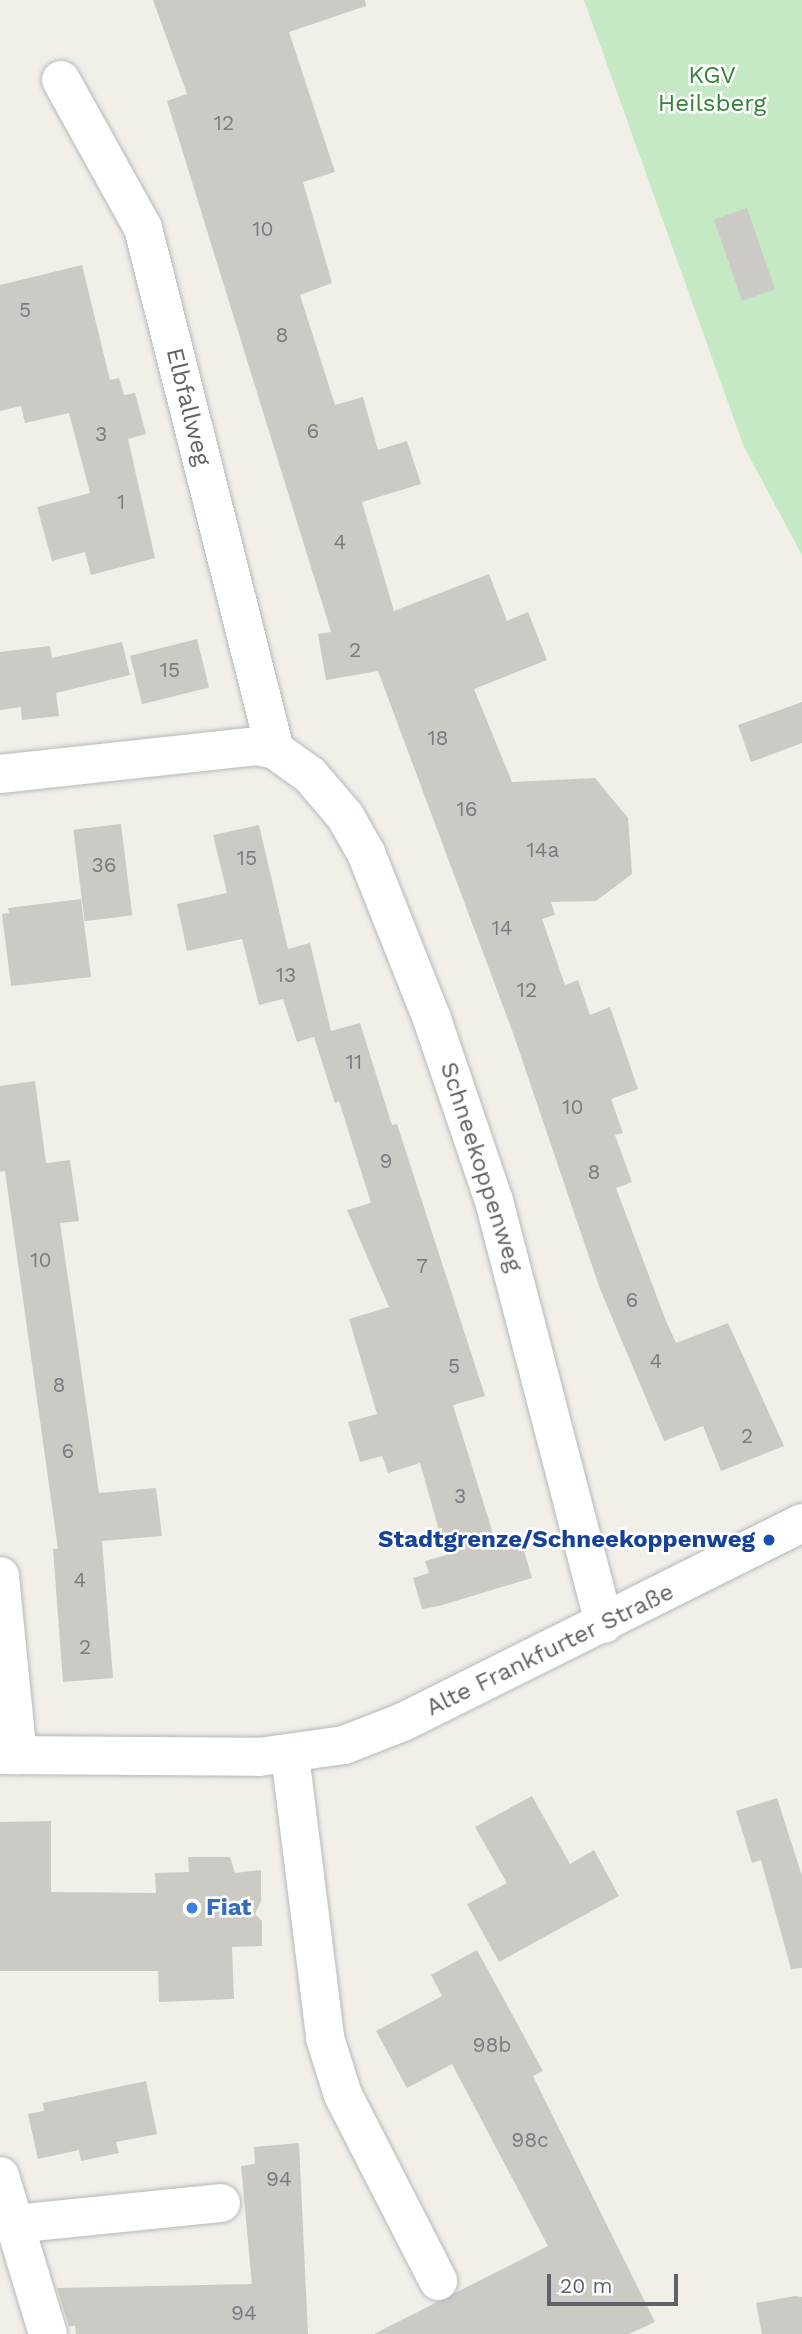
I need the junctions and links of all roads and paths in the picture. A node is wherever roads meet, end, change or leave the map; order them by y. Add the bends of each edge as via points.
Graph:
1 (61, 80) dead end
2 (275, 750) junction
3 (0, 774) edge
4 (802, 1523) edge
5 (0, 1576) edge
6 (604, 1624) junction
7 (9, 1755) edge
8 (290, 1755) junction
9 (0, 2176) edge
10 (221, 2203) dead end
11 (15, 2224) junction
12 (438, 2281) dead end
13 (48, 2334) edge

1 - 2 street, Elbfallweg via 143,228
2 - 3 street via 235,746
2 - 6 street, Schneekoppenweg via 316,782 355,832 432,1019 522,1294
4 - 6 street, Alte Frankfurter Straße
5 - 7 street
6 - 8 street, Alte Frankfurter Straße via 367,1738
7 - 8 street, Alte Frankfurter Straße
8 - 12 street via 325,2038 343,2095
9 - 11 street
10 - 11 street
11 - 13 street

